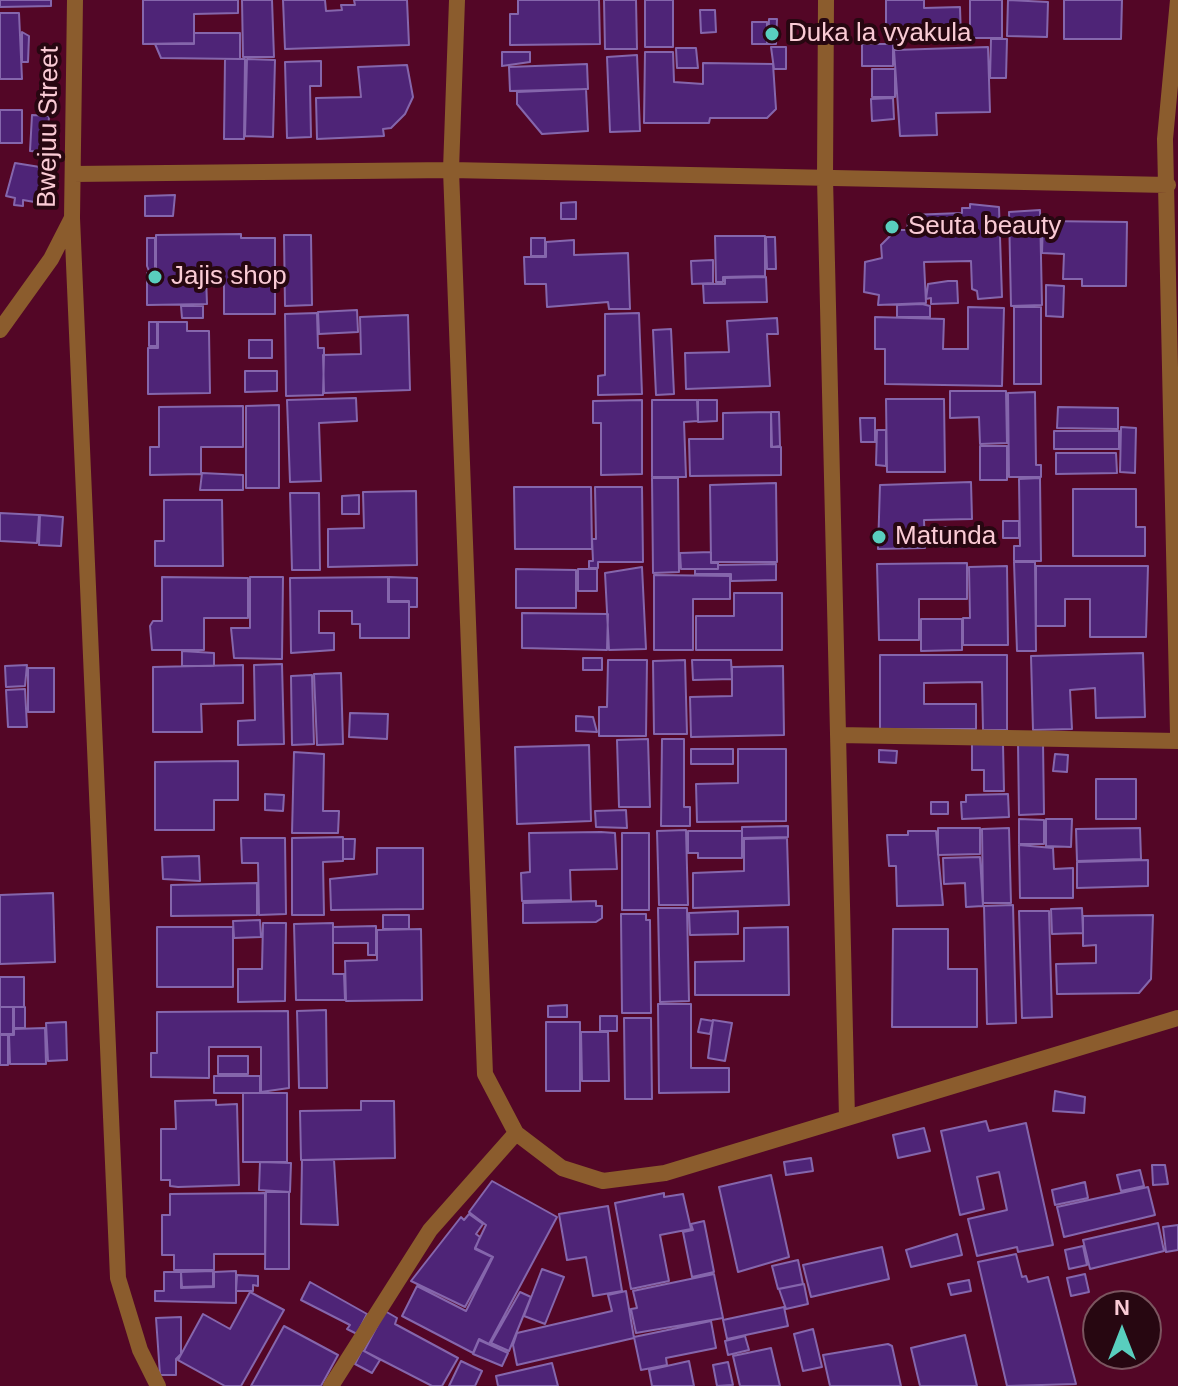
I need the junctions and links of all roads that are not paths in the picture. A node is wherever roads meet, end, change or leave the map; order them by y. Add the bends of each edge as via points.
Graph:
1 (75, 0) edge
2 (457, 0) edge
3 (826, 0) edge
4 (1178, 0) edge
5 (451, 170) junction
6 (73, 174) junction
7 (825, 178) junction
8 (1168, 185) junction
9 (72, 218) junction
10 (1173, 224) edge
11 (0, 330) edge
12 (1176, 621) edge
13 (1178, 733) edge
14 (838, 735) junction
15 (1178, 741) edge
16 (1178, 1018) edge
17 (847, 1118) junction
18 (516, 1133) junction
19 (158, 1386) edge
20 (331, 1386) edge

1 - 6 street, Bwejuu Street
2 - 5 street
3 - 7 street
4 - 8 street via 1165,139
5 - 6 street
5 - 7 street
5 - 18 street via 485,1074
6 - 9 street, Bwejuu Street
7 - 8 street
7 - 14 street
8 - 10 street
9 - 11 street, Bwejuu Street via 51,259
9 - 19 street via 118,1278 140,1350
10 - 12 street
12 - 13 street
14 - 15 street
14 - 17 street
16 - 17 street
17 - 18 street via 665,1173 603,1181 562,1168
18 - 20 street via 430,1230

